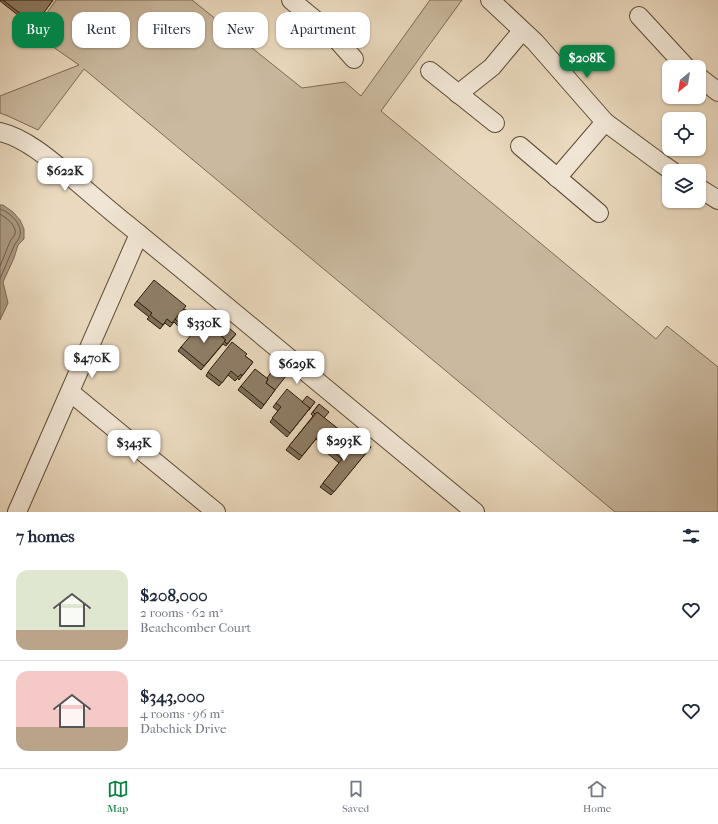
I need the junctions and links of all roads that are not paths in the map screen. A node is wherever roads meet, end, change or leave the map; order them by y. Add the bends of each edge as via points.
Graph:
1 (291, 0) edge
2 (490, 0) edge
3 (639, 16) dead end
4 (522, 31) junction
5 (354, 59) dead end
6 (680, 60) edge
7 (430, 71) dead end
8 (706, 83) edge
9 (718, 92) edge
10 (458, 94) junction
11 (605, 122) junction
12 (495, 123) dead end
13 (0, 132) edge
14 (520, 146) dead end
15 (662, 164) edge
16 (557, 178) junction
17 (706, 192) edge
18 (718, 200) edge
19 (599, 213) dead end
20 (139, 234) junction
21 (70, 392) junction
22 (17, 512) edge
23 (216, 512) edge
24 (475, 512) edge

1 - 5 street via 331,33
2 - 4 street
3 - 6 street
4 - 10 street via 492,67
4 - 11 street via 535,42
7 - 10 street
8 - 9 street
10 - 12 street
11 - 15 street
11 - 16 street
13 - 20 street via 36,149
14 - 16 street
16 - 19 street
17 - 18 street
20 - 21 street
20 - 24 street
21 - 22 street
21 - 23 street

